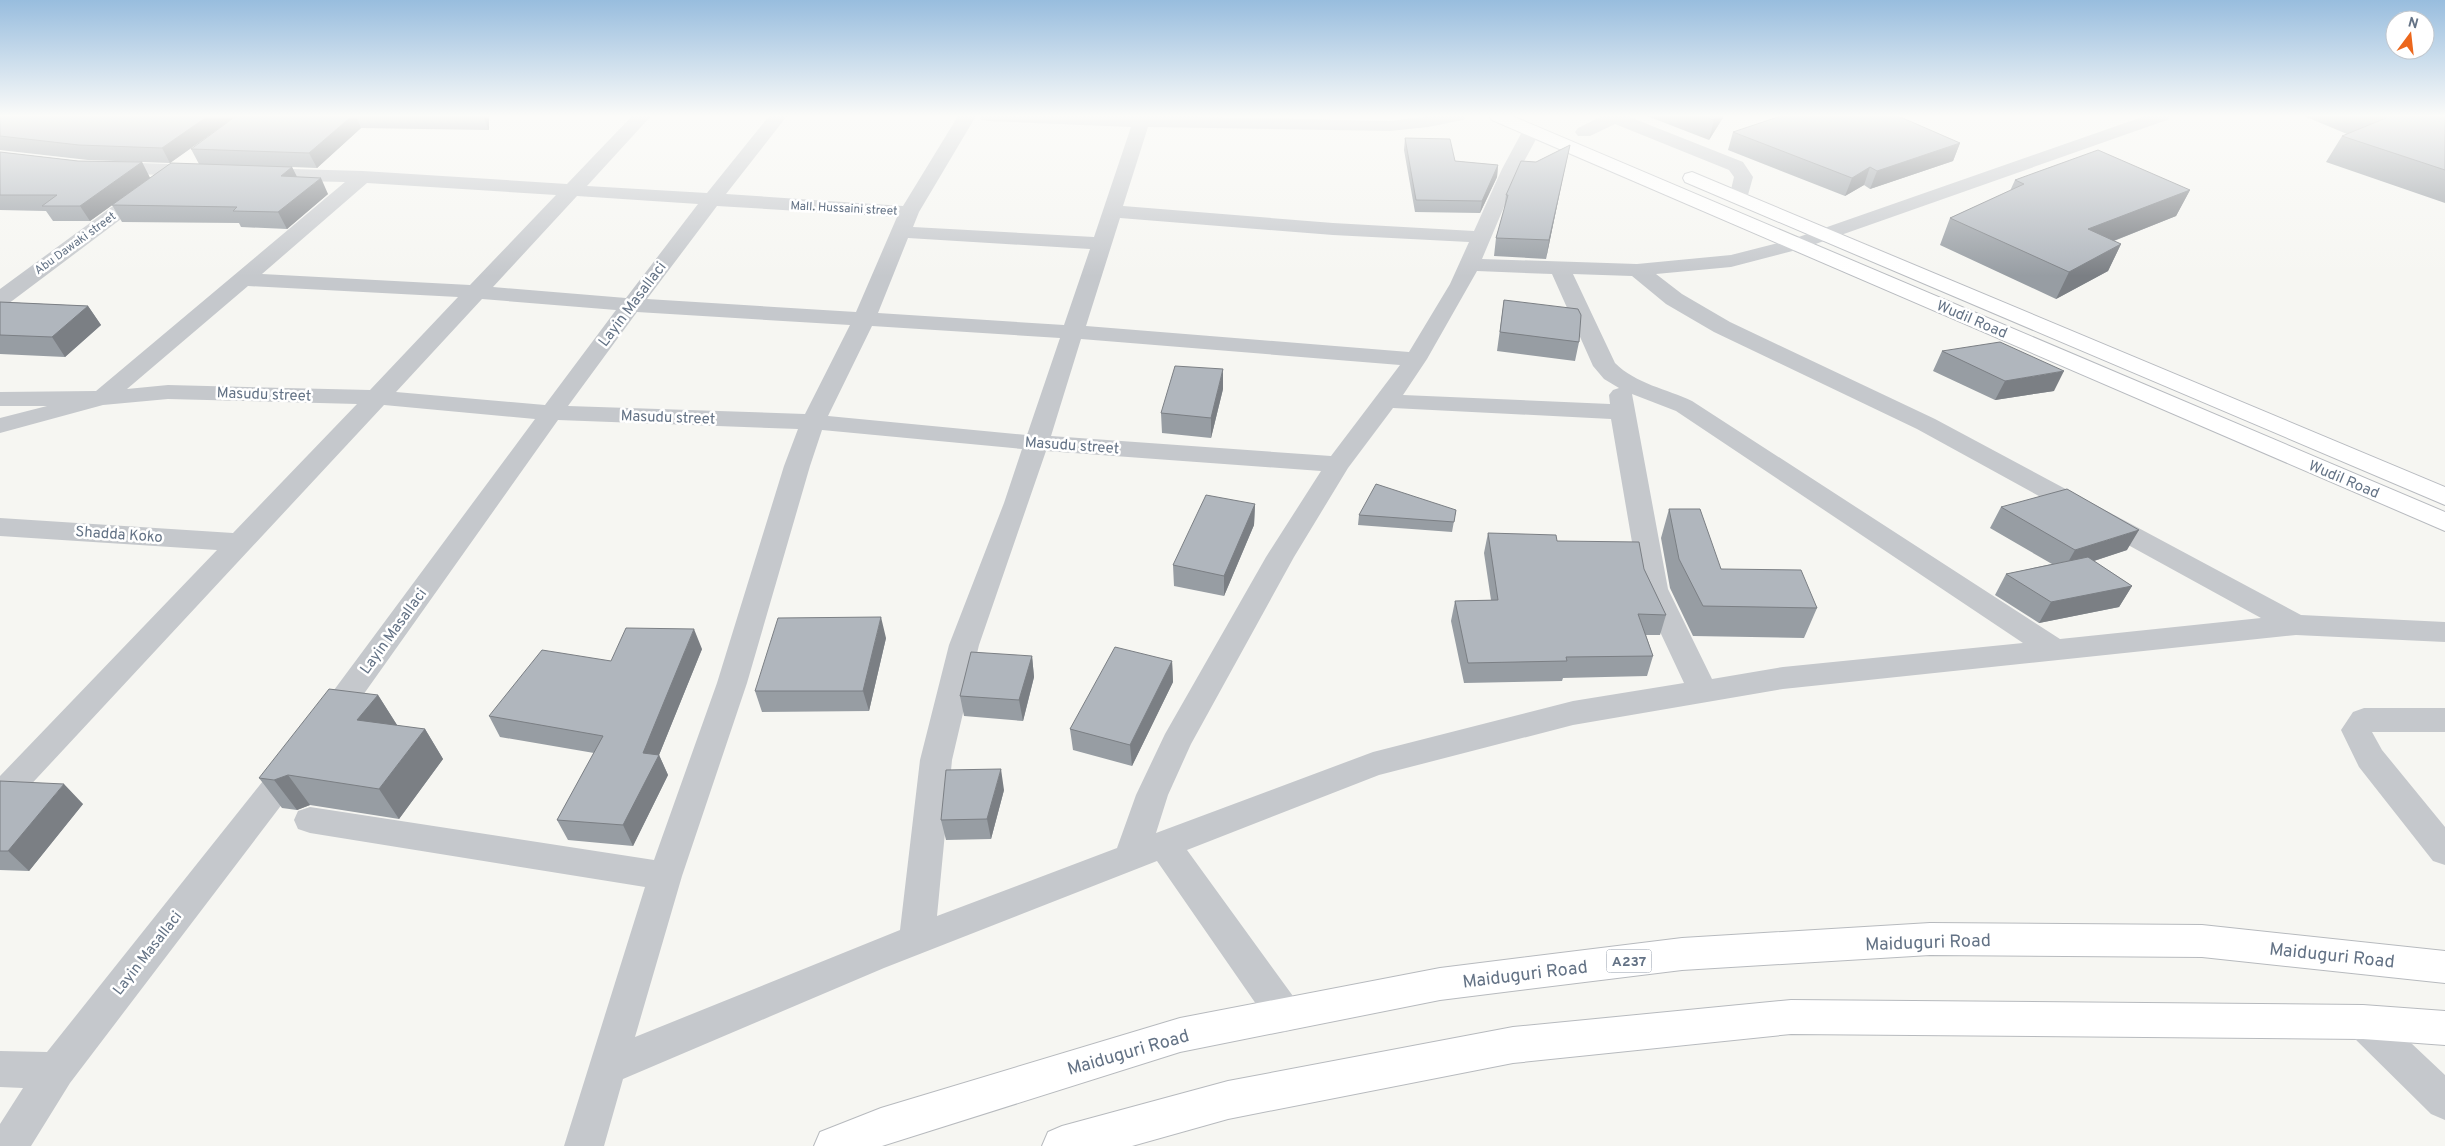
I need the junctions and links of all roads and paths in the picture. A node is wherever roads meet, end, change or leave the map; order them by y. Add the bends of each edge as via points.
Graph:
1 (152, 169) edge
2 (591, 169) edge
3 (735, 169) edge
4 (936, 169) edge
5 (1125, 169) edge
6 (1511, 169) edge
7 (1637, 169) edge
8 (1672, 169) edge
9 (1739, 169) edge
10 (2007, 169) edge
11 (174, 170) junction
12 (213, 172) edge
13 (242, 173) edge
14 (363, 177) junction
15 (572, 190) junction
16 (1739, 198) junction
17 (710, 200) junction
18 (1111, 211) junction
19 (905, 222) junction
20 (1824, 233) junction
21 (1482, 236) junction
22 (1100, 243) junction
23 (1797, 244) junction
24 (1469, 265) junction
25 (1560, 268) junction
26 (1637, 270) junction
27 (245, 279) junction
28 (475, 292) junction
29 (0, 298) edge
30 (632, 304) junction
31 (865, 318) junction
32 (1072, 332) junction
33 (1416, 358) junction
34 (1620, 378) junction
35 (375, 397) junction
36 (102, 398) junction
37 (0, 399) edge
38 (1386, 402) junction
39 (1622, 412) junction
40 (552, 413) junction
41 (813, 422) junction
42 (0, 426) edge
43 (1036, 443) junction
44 (1338, 464) junction
45 (2445, 498) edge
46 (2445, 522) edge
47 (0, 527) edge
48 (239, 542) junction
49 (2296, 625) junction
50 (2445, 632) edge
51 (2054, 649) junction
52 (1703, 691) junction
53 (2445, 720) edge
54 (0, 797) edge
55 (310, 820) dead end
56 (1164, 844) junction
57 (2445, 850) edge
58 (1131, 857) junction
59 (665, 876) junction
60 (917, 939) junction
61 (2445, 967) edge
62 (1285, 1015) junction
63 (2363, 1022) junction
64 (2445, 1028) edge
65 (610, 1066) junction
66 (0, 1070) edge
67 (56, 1070) junction
68 (2445, 1101) edge
69 (9, 1146) edge
70 (584, 1146) edge
71 (834, 1146) edge
72 (1062, 1146) edge

1 - 11 street
2 - 15 street
3 - 17 street, Layin Masallaci
4 - 19 street
5 - 18 street
6 - 21 street
7 - 23 main road, Wudil Road
8 - 16 main road, Wudil Road
9 - 16 street via 1744,177
10 - 20 street
11 - 12 street
11 - 29 street, Abu Dawaki street
13 - 14 street, Mall. Hussaini street
14 - 15 street, Mall. Hussaini street
14 - 27 street
15 - 17 street, Mall. Hussaini street
15 - 28 street
16 - 20 main road, Wudil Road
17 - 19 street, Mall. Hussaini street
17 - 30 street, Layin Masallaci
18 - 21 street via 1324,228
18 - 22 street
19 - 22 street, Mall. Hussaini street
19 - 31 street
20 - 23 street
20 - 45 main road, Wudil Road
21 - 24 street
22 - 32 street
23 - 26 street via 1731,261
23 - 46 main road, Wudil Road
24 - 25 street
24 - 33 street
25 - 26 street
25 - 34 street via 1605,366
26 - 49 street via 1674,299 1722,328 1926,424
27 - 28 street
27 - 36 street
28 - 30 street
28 - 35 street
30 - 31 street
30 - 40 street, Layin Masallaci
31 - 32 street
31 - 41 street
32 - 33 street
32 - 43 street
33 - 38 street
34 - 39 street
34 - 51 street via 1684,406
35 - 36 street, Masudu street via 168,392
35 - 40 street, Masudu street
35 - 48 street
36 - 37 street
36 - 42 street, Masudu street
38 - 39 street
38 - 44 street
39 - 52 street via 1654,589
40 - 41 street, Masudu street
40 - 67 street, Layin Masallaci via 312,743
41 - 43 street, Masudu street
41 - 59 street via 732,683
43 - 44 street, Masudu street
43 - 60 street via 964,645 936,760
44 - 58 street via 1280,557 1176,743 1152,795
47 - 48 street, Shadda Koko
48 - 54 street
49 - 50 street
49 - 51 street
51 - 52 street via 1783,678
52 - 56 street via 1572,712 1373,764
53 - 57 street via 2364,720 2356,730 2370,758
55 - 59 street
56 - 58 street
56 - 62 street
58 - 60 street
59 - 65 street
60 - 65 street
61 - 62 main road, Maiduguri Road / A237 via 2202,941 1930,939 1682,954 1440,984
62 - 71 main road, Maiduguri Road / A237 via 1180,1035 881,1127
63 - 64 main road
63 - 68 street
63 - 72 main road via 1791,1017 1513,1045 1228,1100
65 - 70 street
66 - 67 street
67 - 69 street, Layin Masallaci

